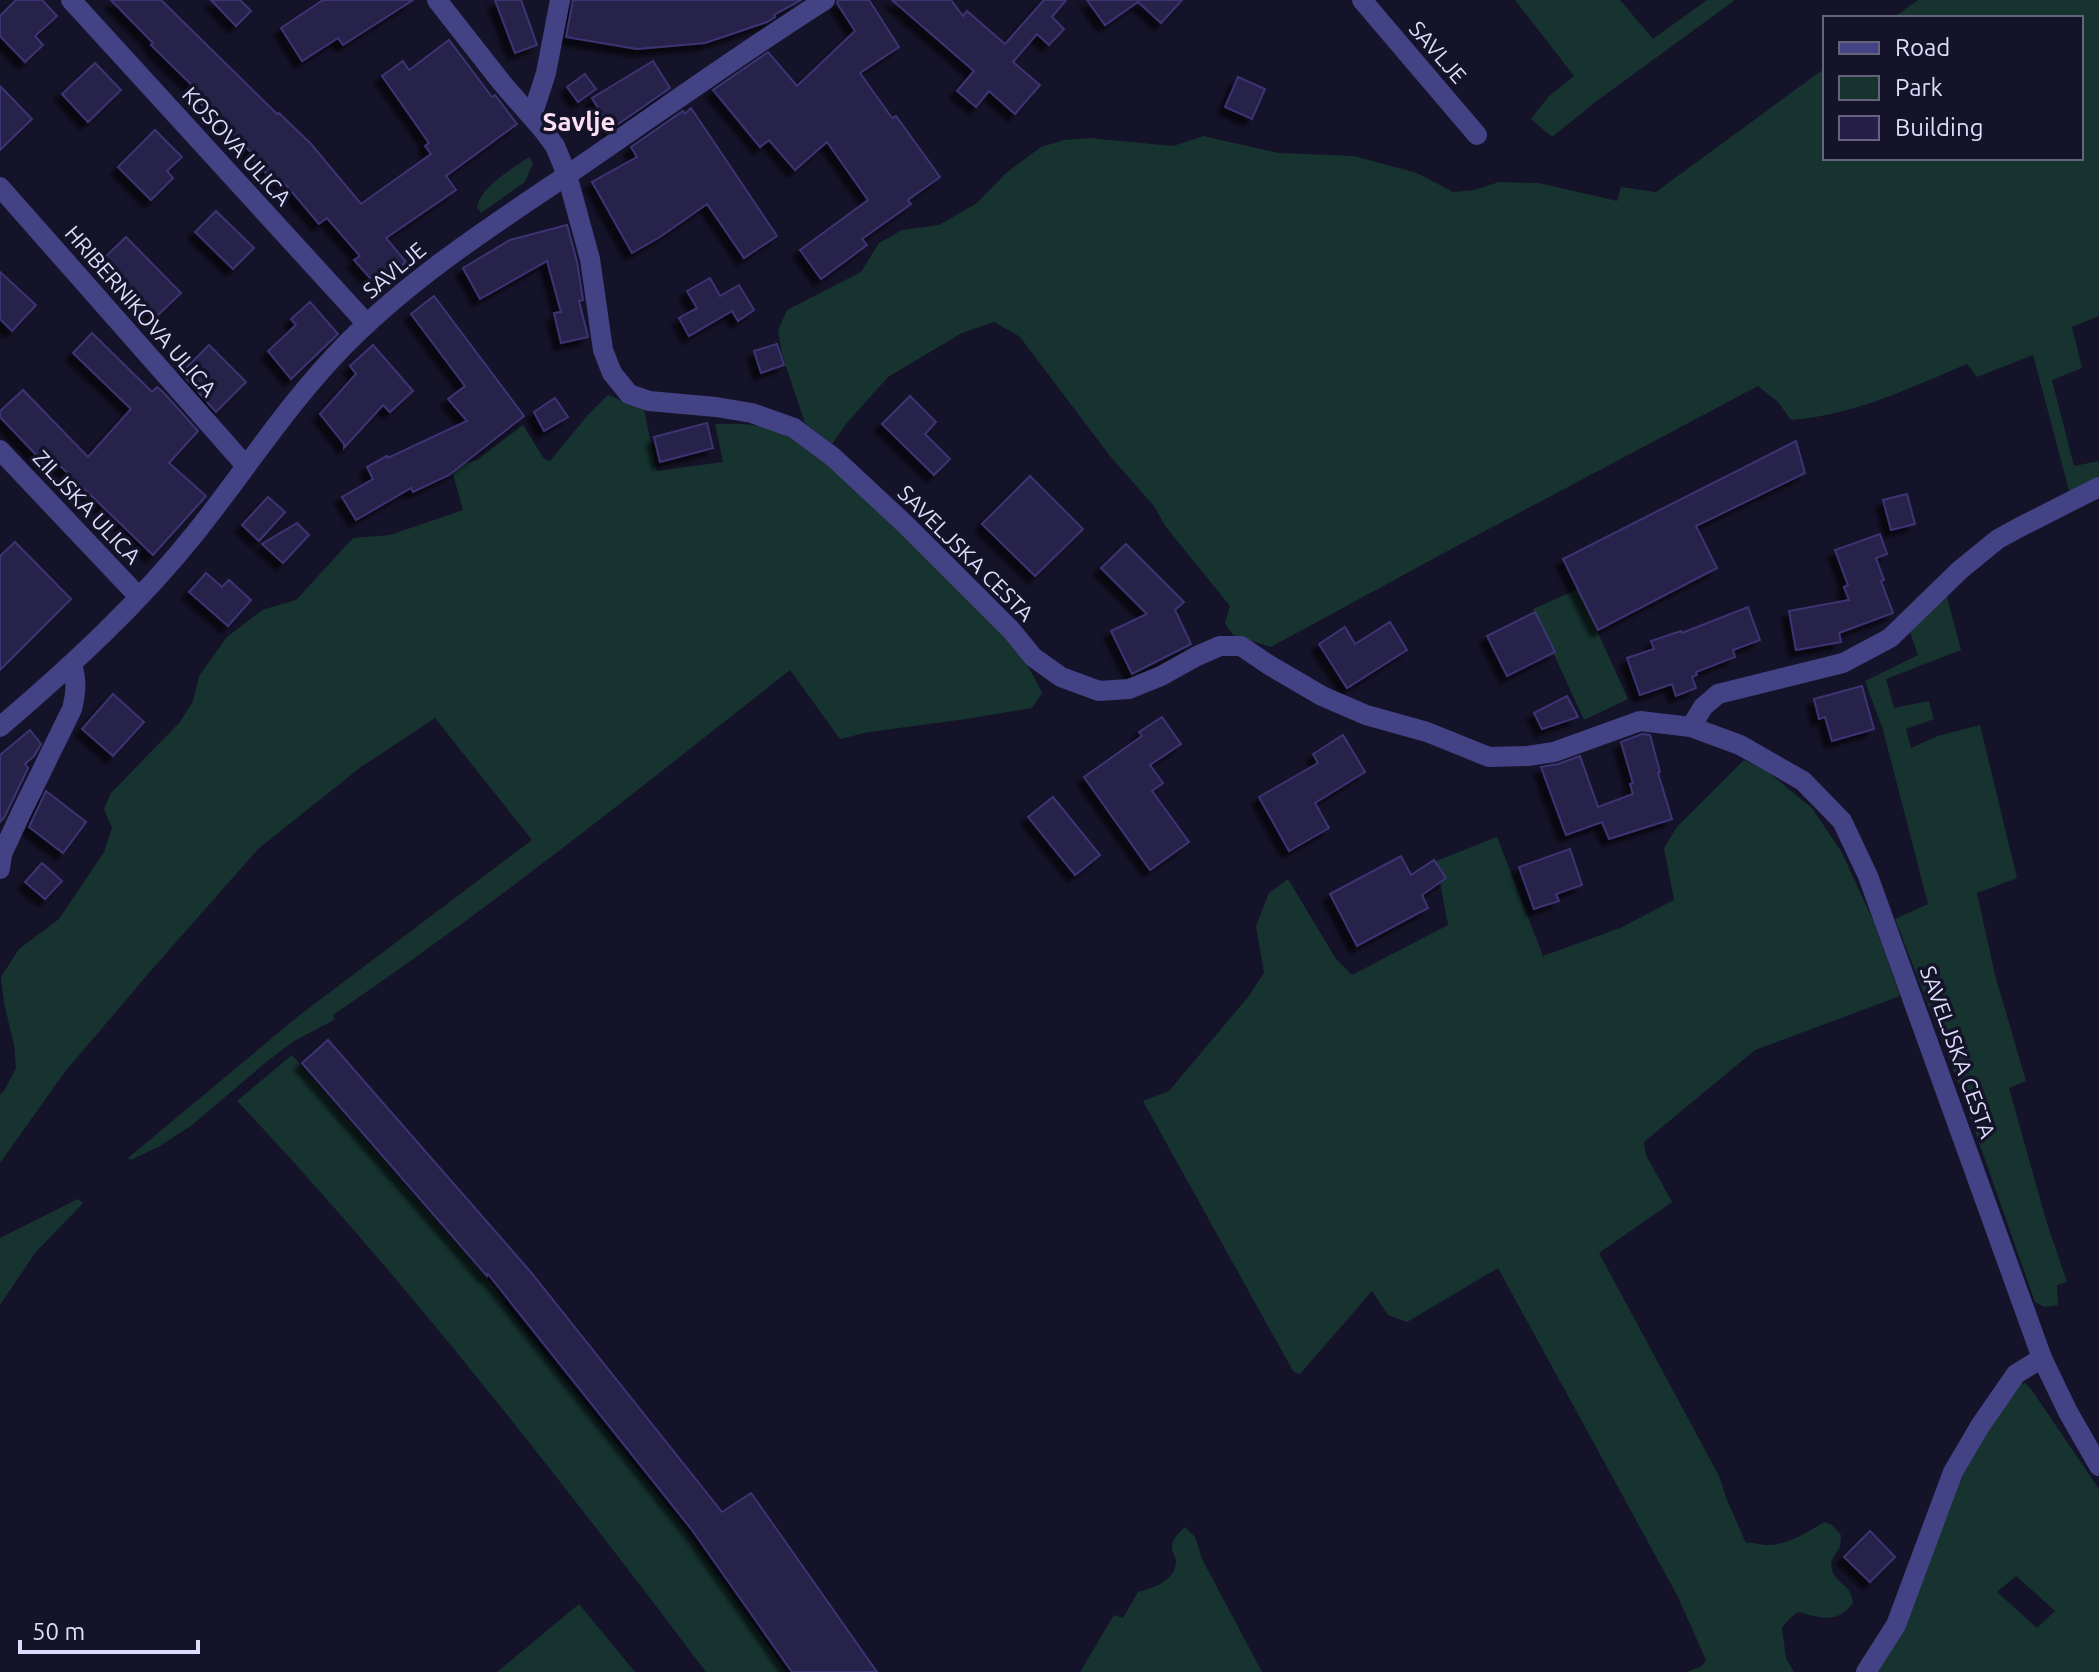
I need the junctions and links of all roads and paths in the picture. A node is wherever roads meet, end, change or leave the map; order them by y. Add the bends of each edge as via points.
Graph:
1 (71, 0) edge
2 (437, 0) edge
3 (560, 0) edge
4 (825, 0) edge
5 (1362, 0) edge
6 (532, 116) junction
7 (1477, 135) dead end
8 (567, 175) junction
9 (0, 187) edge
10 (367, 324) junction
11 (0, 450) edge
12 (246, 466) junction
13 (2099, 487) edge
14 (139, 597) junction
15 (72, 664) junction
16 (1, 725) edge
17 (1691, 727) junction
18 (0, 869) edge
19 (2042, 1358) junction
20 (2099, 1466) edge
21 (1866, 1672) edge

1 - 10 street, KOSOVA ULICA
2 - 6 street, SAVELJSKA CESTA
3 - 6 street
4 - 8 street, SAVLJE
5 - 7 street, SAVLJE
6 - 8 street, SAVELJSKA CESTA via 555,146
8 - 10 street, SAVLJE via 432,268
8 - 17 street, SAVELJSKA CESTA via 590,259 603,350 629,394 752,413 794,428 906,525 1033,657 1061,677 1099,691 1129,689 1220,646 1241,646 1322,696 1489,757 1554,752 1640,721
9 - 12 street, HRIBERNIKOVA ULICA
10 - 12 street, SAVLJE
11 - 14 street, ZILJSKA ULICA
12 - 14 street, SAVLJE
13 - 17 street via 1998,539 1890,638 1843,663 1718,694
14 - 15 street, SAVLJE
15 - 16 street, SAVLJE
15 - 18 street via 72,709 2,854
17 - 19 street, SAVELJSKA CESTA via 1740,745 1803,781 1842,821 1889,929
19 - 20 street, SAVELJSKA CESTA
19 - 21 street via 2016,1374 1953,1472 1896,1625

